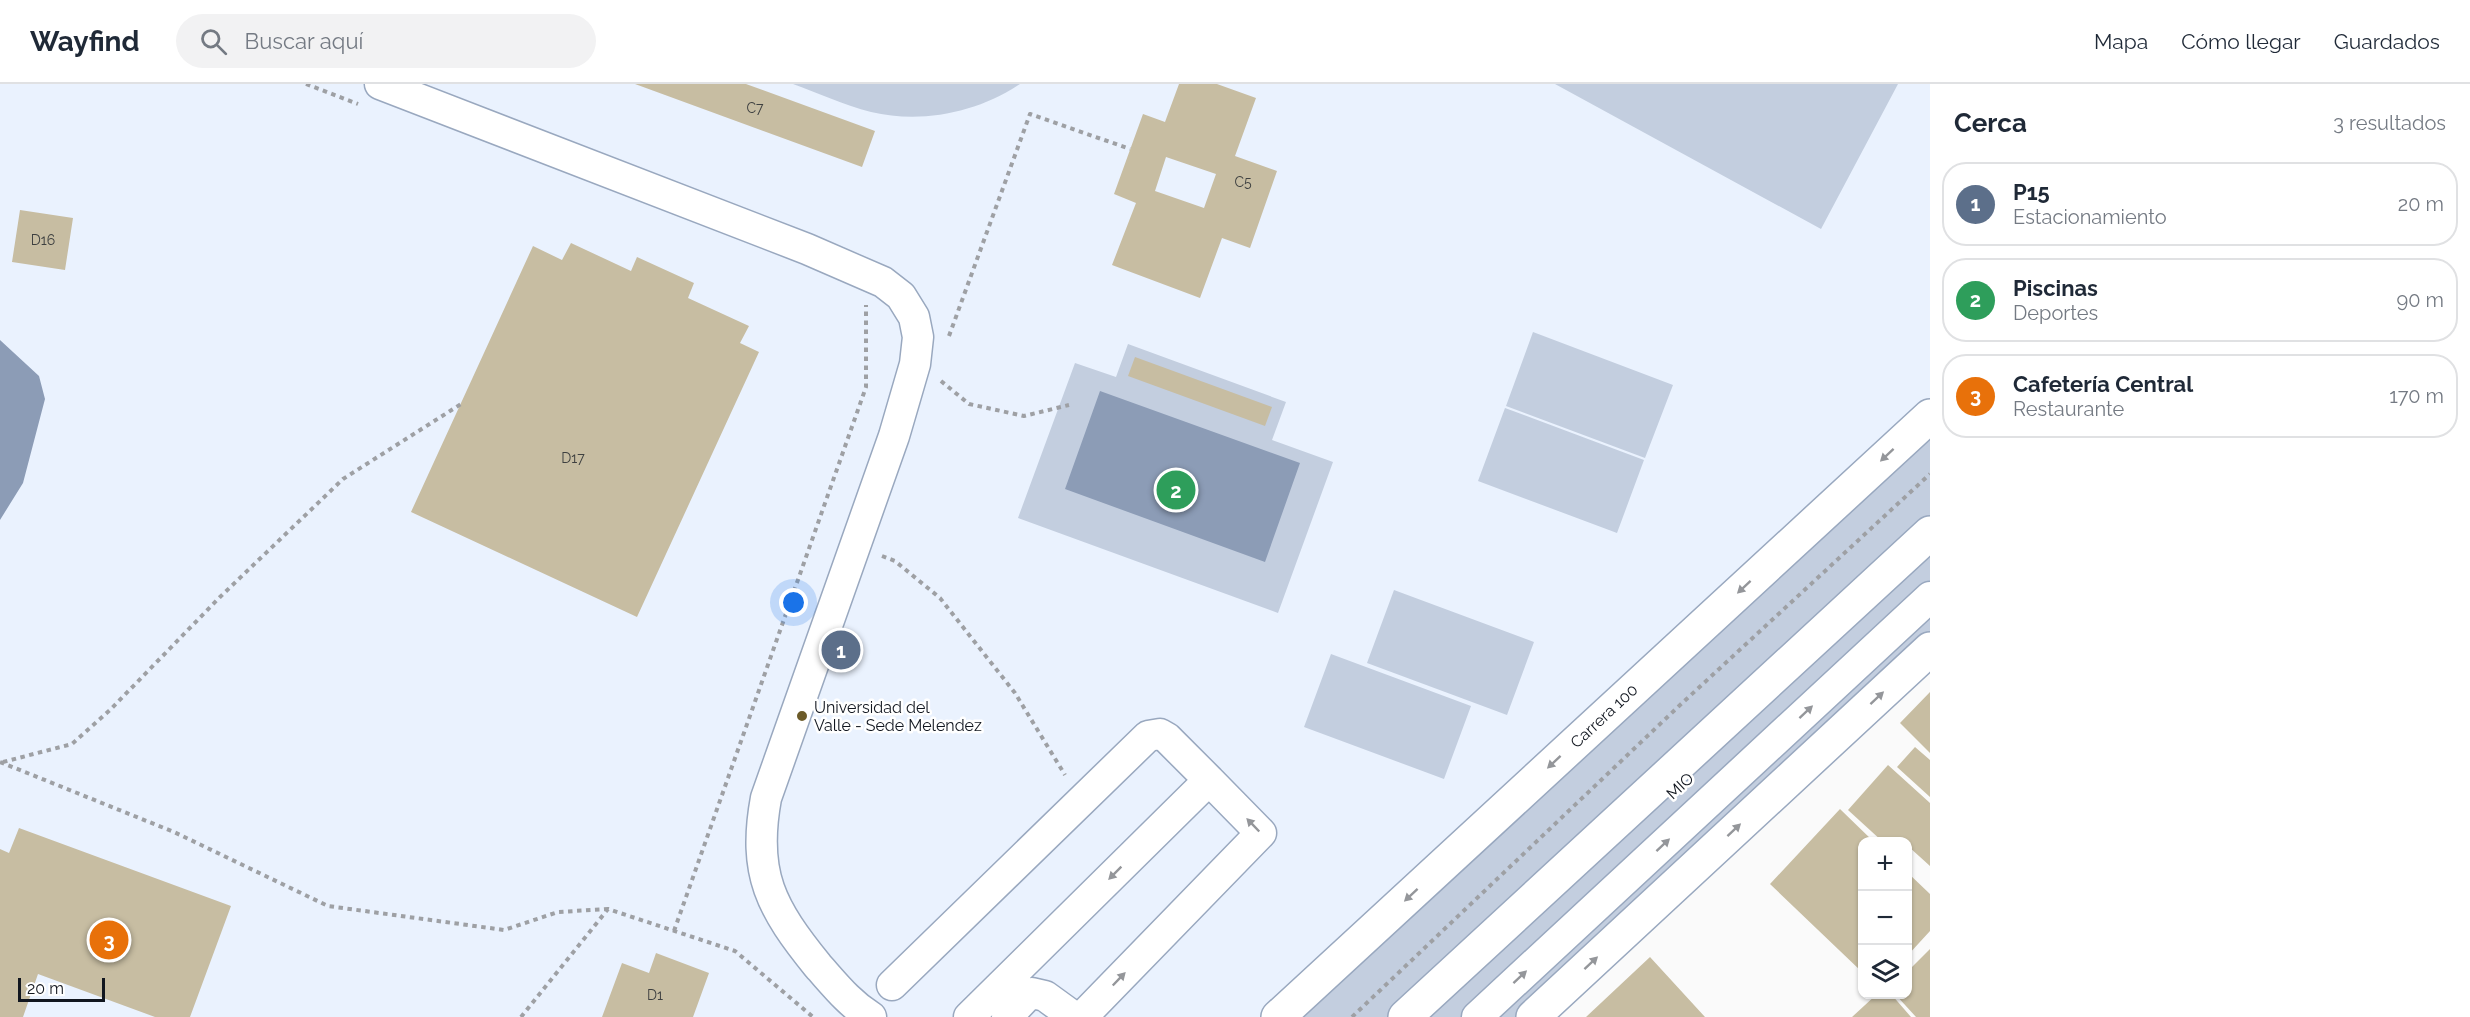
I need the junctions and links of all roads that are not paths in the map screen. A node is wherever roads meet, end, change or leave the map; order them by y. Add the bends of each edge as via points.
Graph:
1 (380, 84) edge
2 (1930, 416) edge
3 (1930, 533) edge
4 (1930, 554) edge
5 (1930, 597) edge
6 (1930, 649) edge
7 (1209, 780) junction
8 (892, 985) dead end
9 (870, 1017) edge
10 (969, 1017) edge
11 (1008, 1017) edge
12 (1075, 1017) edge
13 (1278, 1017) edge
14 (1405, 1017) edge
15 (1429, 1017) edge
16 (1477, 1017) edge
17 (1533, 1017) edge

1 - 9 lane via 883,282 901,296 914,317 918,337 915,364 900,416 766,798 760,846 770,894 781,918 847,1000
2 -> 13 main road, Carrera 100
3 - 14 main road
4 - 15 lane, MIO
16 -> 5 lane, MIO
17 -> 6 main road
7 - 8 lane via 1167,738 1155,733 1148,736
7 -> 10 lane
12 -> 7 lane via 1085,1014 1262,833
11 - 12 lane via 1032,993 1045,996

